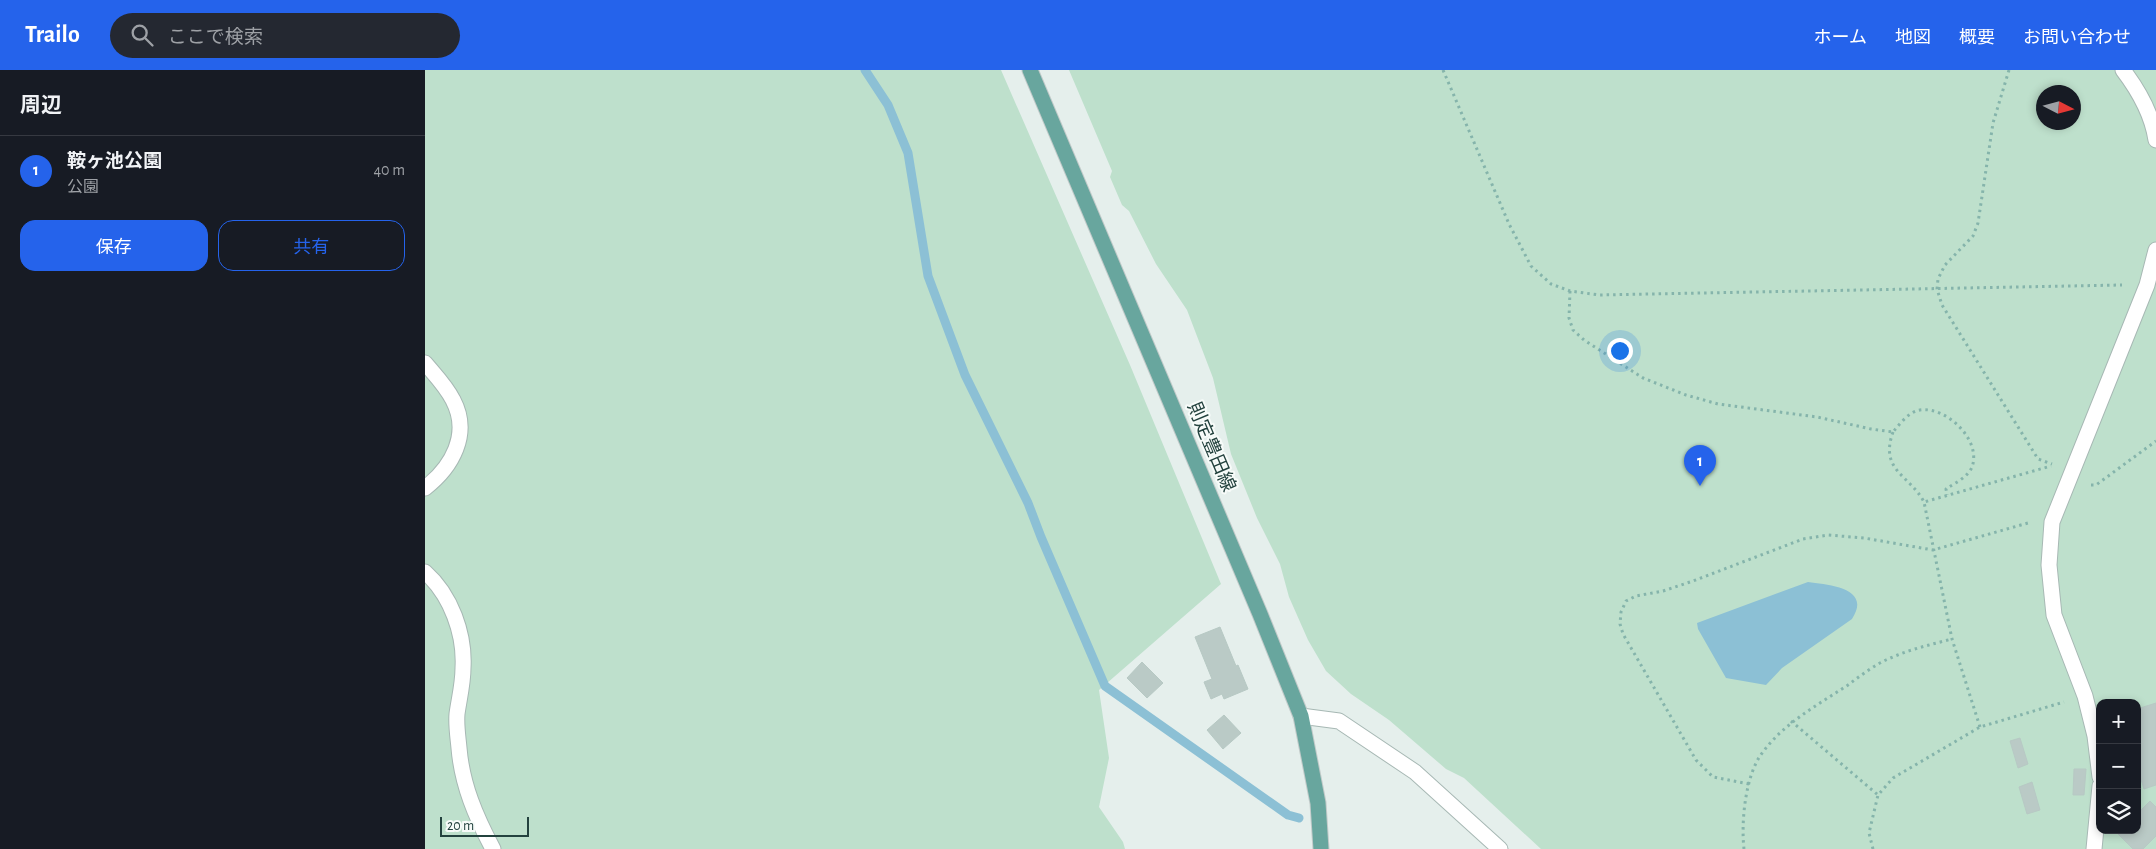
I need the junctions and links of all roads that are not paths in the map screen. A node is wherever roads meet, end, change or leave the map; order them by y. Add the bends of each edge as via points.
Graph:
1 (1030, 70) edge
2 (2123, 70) edge
3 (2156, 140) edge
4 (2156, 250) edge
5 (425, 363) edge
6 (425, 488) edge
7 (425, 572) edge
8 (1301, 716) junction
9 (2096, 744) edge
10 (2100, 789) edge
11 (493, 849) edge
12 (1321, 849) edge
13 (1500, 849) edge
14 (2093, 849) edge

1 - 8 main road, 則定豊田線
2 - 3 street via 2138,90 2154,126
4 - 9 street via 2147,285 2052,522 2049,565 2053,615 2085,696
5 - 6 street via 449,394 460,420 459,443 452,461
7 - 11 street via 445,597 457,622 463,646 457,716 459,750 464,783
8 - 12 main road, 則定豊田線 via 1318,803
8 - 13 street via 1339,721 1407,766
10 - 14 street

